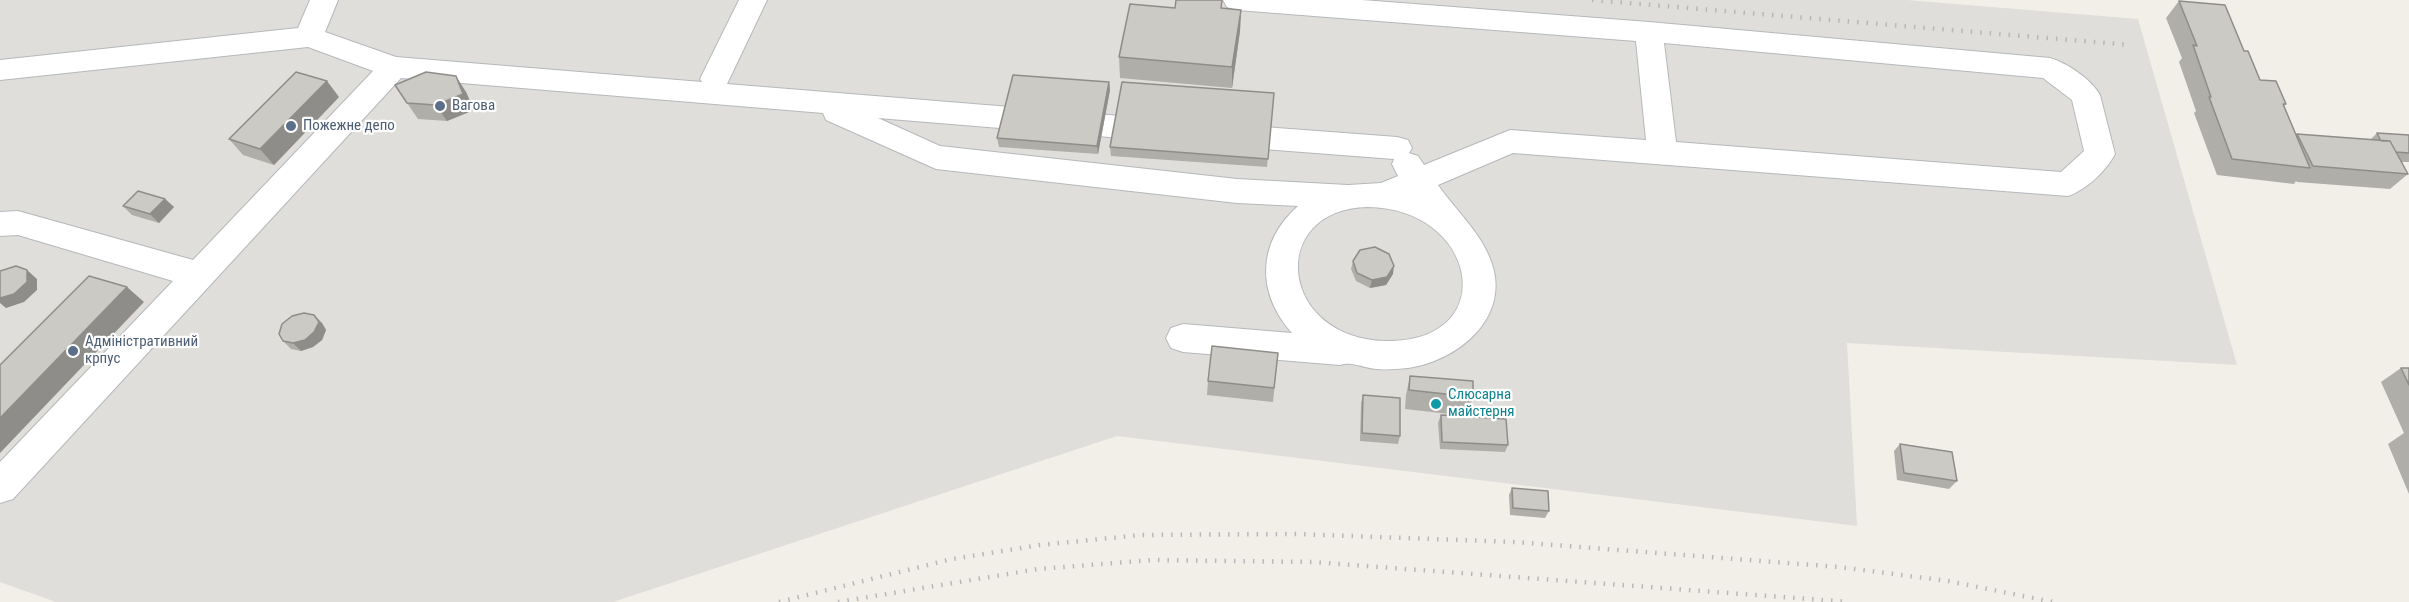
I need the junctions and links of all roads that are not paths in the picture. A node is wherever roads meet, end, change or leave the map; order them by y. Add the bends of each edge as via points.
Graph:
1 (324, 0) edge
2 (753, 0) edge
3 (1238, 0) edge
4 (1649, 32) junction
5 (309, 37) junction
6 (394, 67) junction
7 (0, 70) edge
8 (714, 79) junction
9 (815, 102) junction
10 (1191, 123) junction
11 (1662, 153) junction
12 (1418, 180) junction
13 (1384, 195) junction
14 (1352, 196) junction
15 (1443, 217) junction
16 (0, 224) edge
17 (199, 275) junction
18 (1183, 338) dead end
19 (1354, 352) junction
20 (0, 487) edge

1 - 5 lane
2 - 8 lane
3 - 4 lane
4 - 11 lane
4 - 11 lane via 2050,68 2085,95 2100,154 2068,184
5 - 6 lane
5 - 7 lane
6 - 8 lane via 529,65
6 - 9 lane
6 - 17 lane
8 - 10 lane
9 - 10 lane
9 - 14 lane via 936,157 1236,191
10 - 12 lane via 1397,148
11 - 12 lane via 1510,141
12 - 13 lane
12 - 15 lane
13 - 14 lane
13 - 15 lane via 1415,202
14 - 19 lane via 1323,206 1300,221 1285,243 1279,268 1284,294 1299,318 1323,339
15 - 19 lane via 1465,238 1477,264 1479,291 1470,316 1449,338 1420,352 1387,356
16 - 17 lane via 18,223
17 - 20 lane
18 - 19 lane

